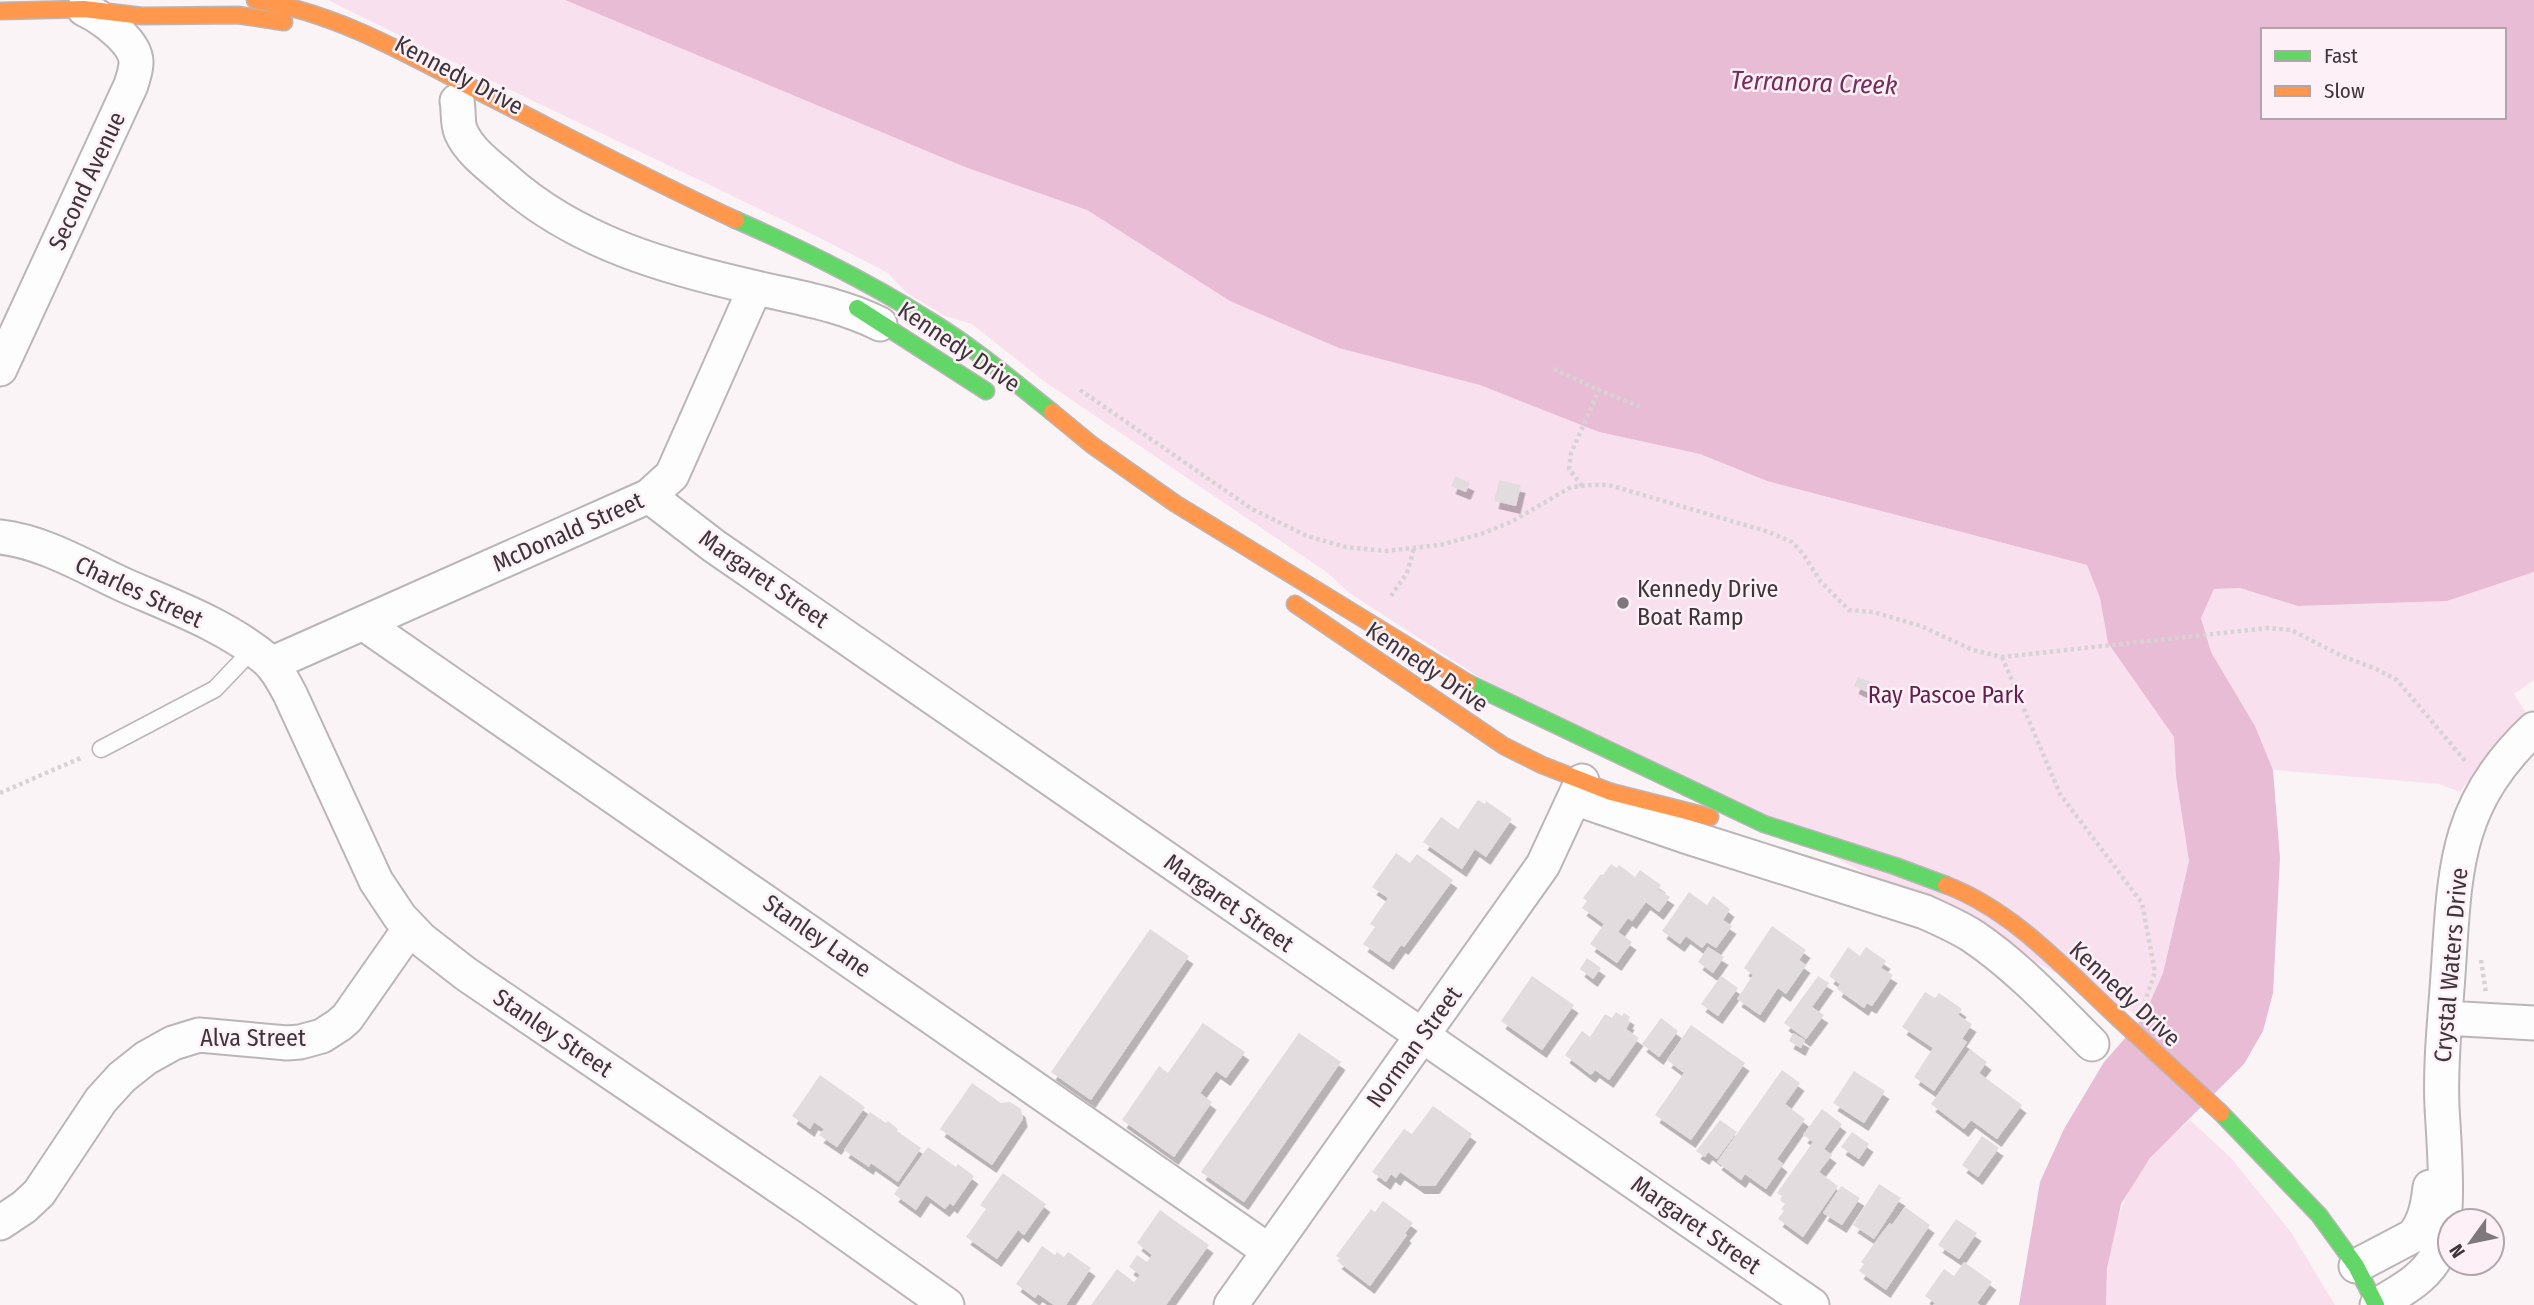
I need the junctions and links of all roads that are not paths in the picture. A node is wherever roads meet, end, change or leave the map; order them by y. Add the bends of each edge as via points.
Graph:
1 (137, 0) edge
2 (255, 0) edge
3 (84, 9) junction
4 (0, 11) edge
5 (363, 51) dead end
6 (457, 101) dead end
7 (818, 286) dead end
8 (755, 288) junction
9 (912, 342) junction
10 (0, 369) edge
11 (1000, 400) dead end
12 (1080, 456) dead end
13 (649, 496) junction
14 (1184, 528) dead end
15 (0, 537) edge
16 (1276, 591) dead end
17 (363, 623) junction
18 (1417, 652) junction
19 (262, 657) junction
20 (1477, 705) dead end
21 (2534, 729) edge
22 (101, 749) road end
23 (1579, 780) junction
24 (1764, 824) junction
25 (410, 928) junction
26 (2445, 1018) junction
27 (2534, 1023) edge
28 (1420, 1036) junction
29 (2092, 1044) dead end
30 (2442, 1098) junction
31 (0, 1223) edge
32 (1269, 1251) junction
33 (2356, 1266) junction
34 (947, 1305) edge
35 (1231, 1305) edge
36 (1812, 1305) edge
37 (2376, 1305) edge

1 - 3 street, Kennedy Drive
2 - 18 street, Kennedy Drive via 292,5 370,35 665,187 855,278 928,319 986,359 1092,445 1176,504
3 - 4 street, Kennedy Drive
3 - 5 street, Kennedy Drive via 282,21
3 - 10 street, Second Avenue via 123,37 137,62 131,85
6 - 8 street via 460,129 467,142 515,189 562,221 642,257
7 - 9 street, Kennedy Drive
8 - 9 street via 841,307
8 - 13 street, McDonald Street via 671,475
9 - 11 street, Kennedy Drive
12 - 14 street
13 - 17 street, McDonald Street
13 - 28 street, Margaret Street via 714,546
15 - 19 street, Charles Street via 62,556 200,619
16 - 23 street, Kennedy Drive via 1504,747
17 - 19 street, McDonald Street
17 - 32 street, Stanley Lane
18 - 20 street via 1449,686
18 - 24 street, Kennedy Drive via 1460,679
19 - 22 lane, McDonald Street via 208,694
19 - 25 street, Stanley Street via 290,694 376,881
21 - 26 street, Crystal Waters Drive via 2508,753 2481,793 2468,824 2455,876
23 - 24 street, Kennedy Drive via 1687,812
23 - 28 street, Norman Street via 1543,865
23 - 29 street via 1685,836 1951,924 2023,976
24 - 33 street, Kennedy Drive, bridge via 1971,895 2025,932 2221,1113 2319,1215
25 - 31 street, Alva Street via 347,1018 322,1036 287,1043 199,1035 146,1058 101,1100 39,1193
25 - 34 street, Stanley Street via 466,974
26 - 27 street
26 - 30 street, Crystal Waters Drive
28 - 32 street, Norman Street
28 - 36 street, Margaret Street
30 - 33 street, Crystal Waters Drive via 2426,1214 2420,1228 2403,1243
30 - 37 street, Crystal Waters Drive via 2445,1186 2438,1253 2420,1277
32 - 35 street, Norman Street
33 - 37 street, Kennedy Drive

